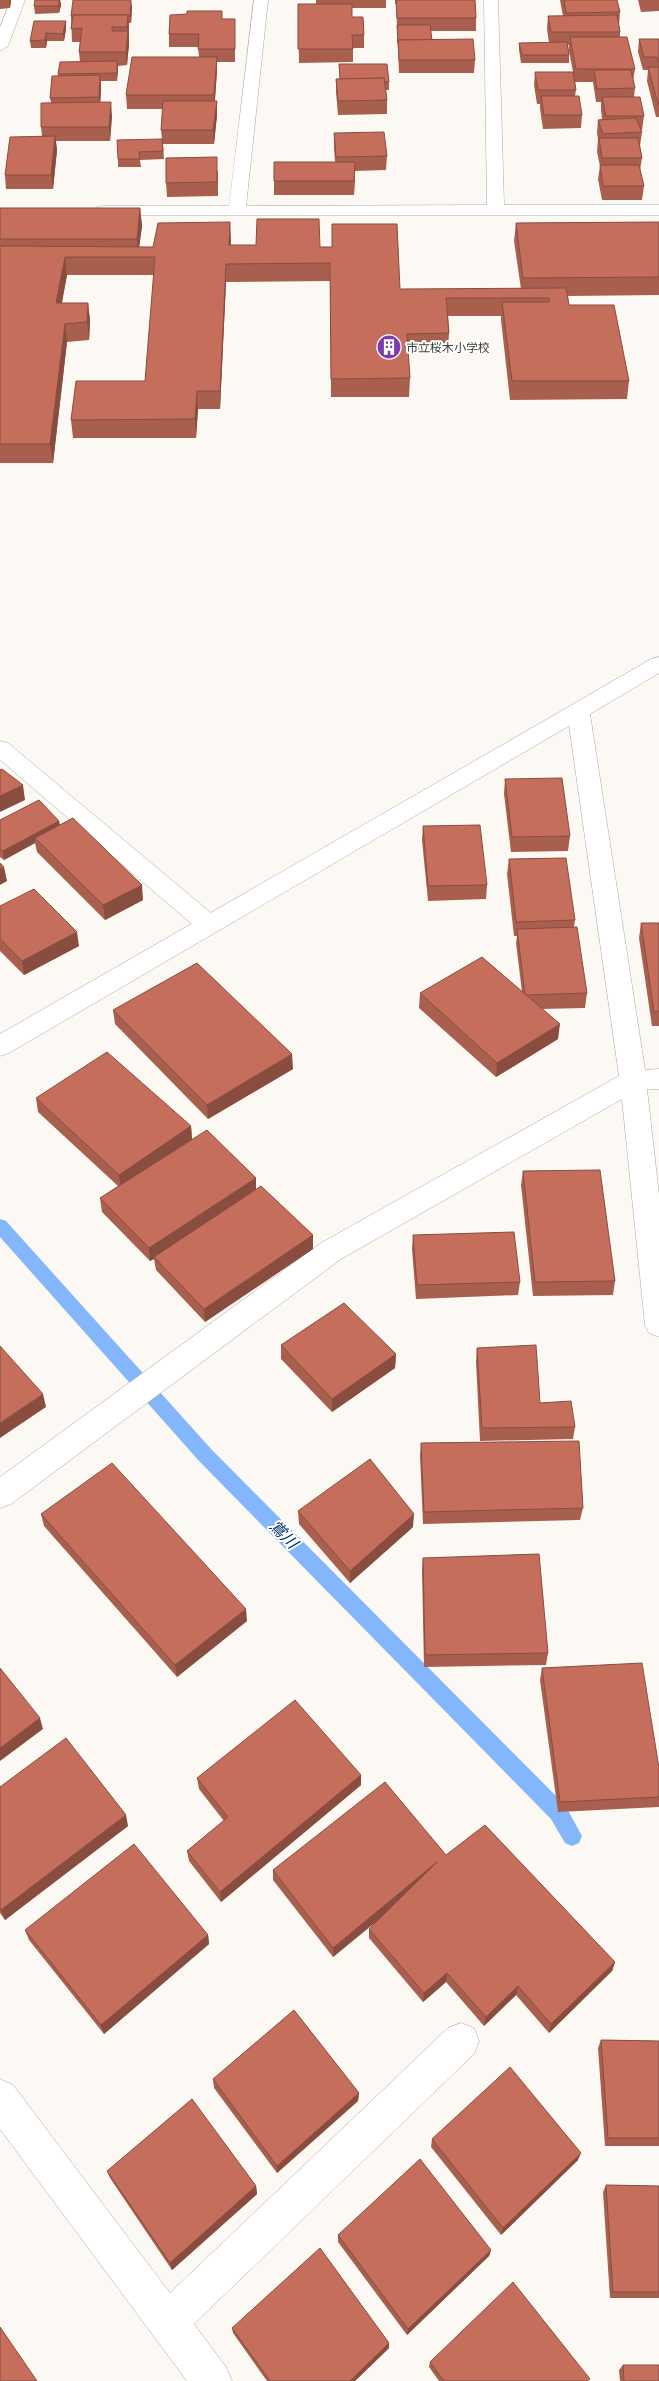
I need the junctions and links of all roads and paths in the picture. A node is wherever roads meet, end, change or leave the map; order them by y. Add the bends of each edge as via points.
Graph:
1 (18, 0) edge
2 (261, 0) edge
3 (491, 0) edge
4 (0, 46) edge
5 (496, 210) junction
6 (659, 210) edge
7 (236, 211) junction
8 (89, 212) edge
9 (659, 664) edge
10 (578, 711) junction
11 (0, 748) edge
12 (208, 924) junction
13 (0, 1046) edge
14 (646, 1080) edge
15 (659, 1325) edge
16 (0, 1494) edge
17 (461, 2041) dead end
18 (0, 2098) edge
19 (168, 2322) junction
20 (212, 2381) edge

1 - 4 street
2 - 7 street
3 - 5 street
5 - 6 street
5 - 7 street
7 - 8 street
9 - 10 street
10 - 12 street
10 - 14 street
11 - 12 street
12 - 13 street
14 - 15 street
14 - 16 street via 331,1251
17 - 19 street
18 - 19 street
19 - 20 street

